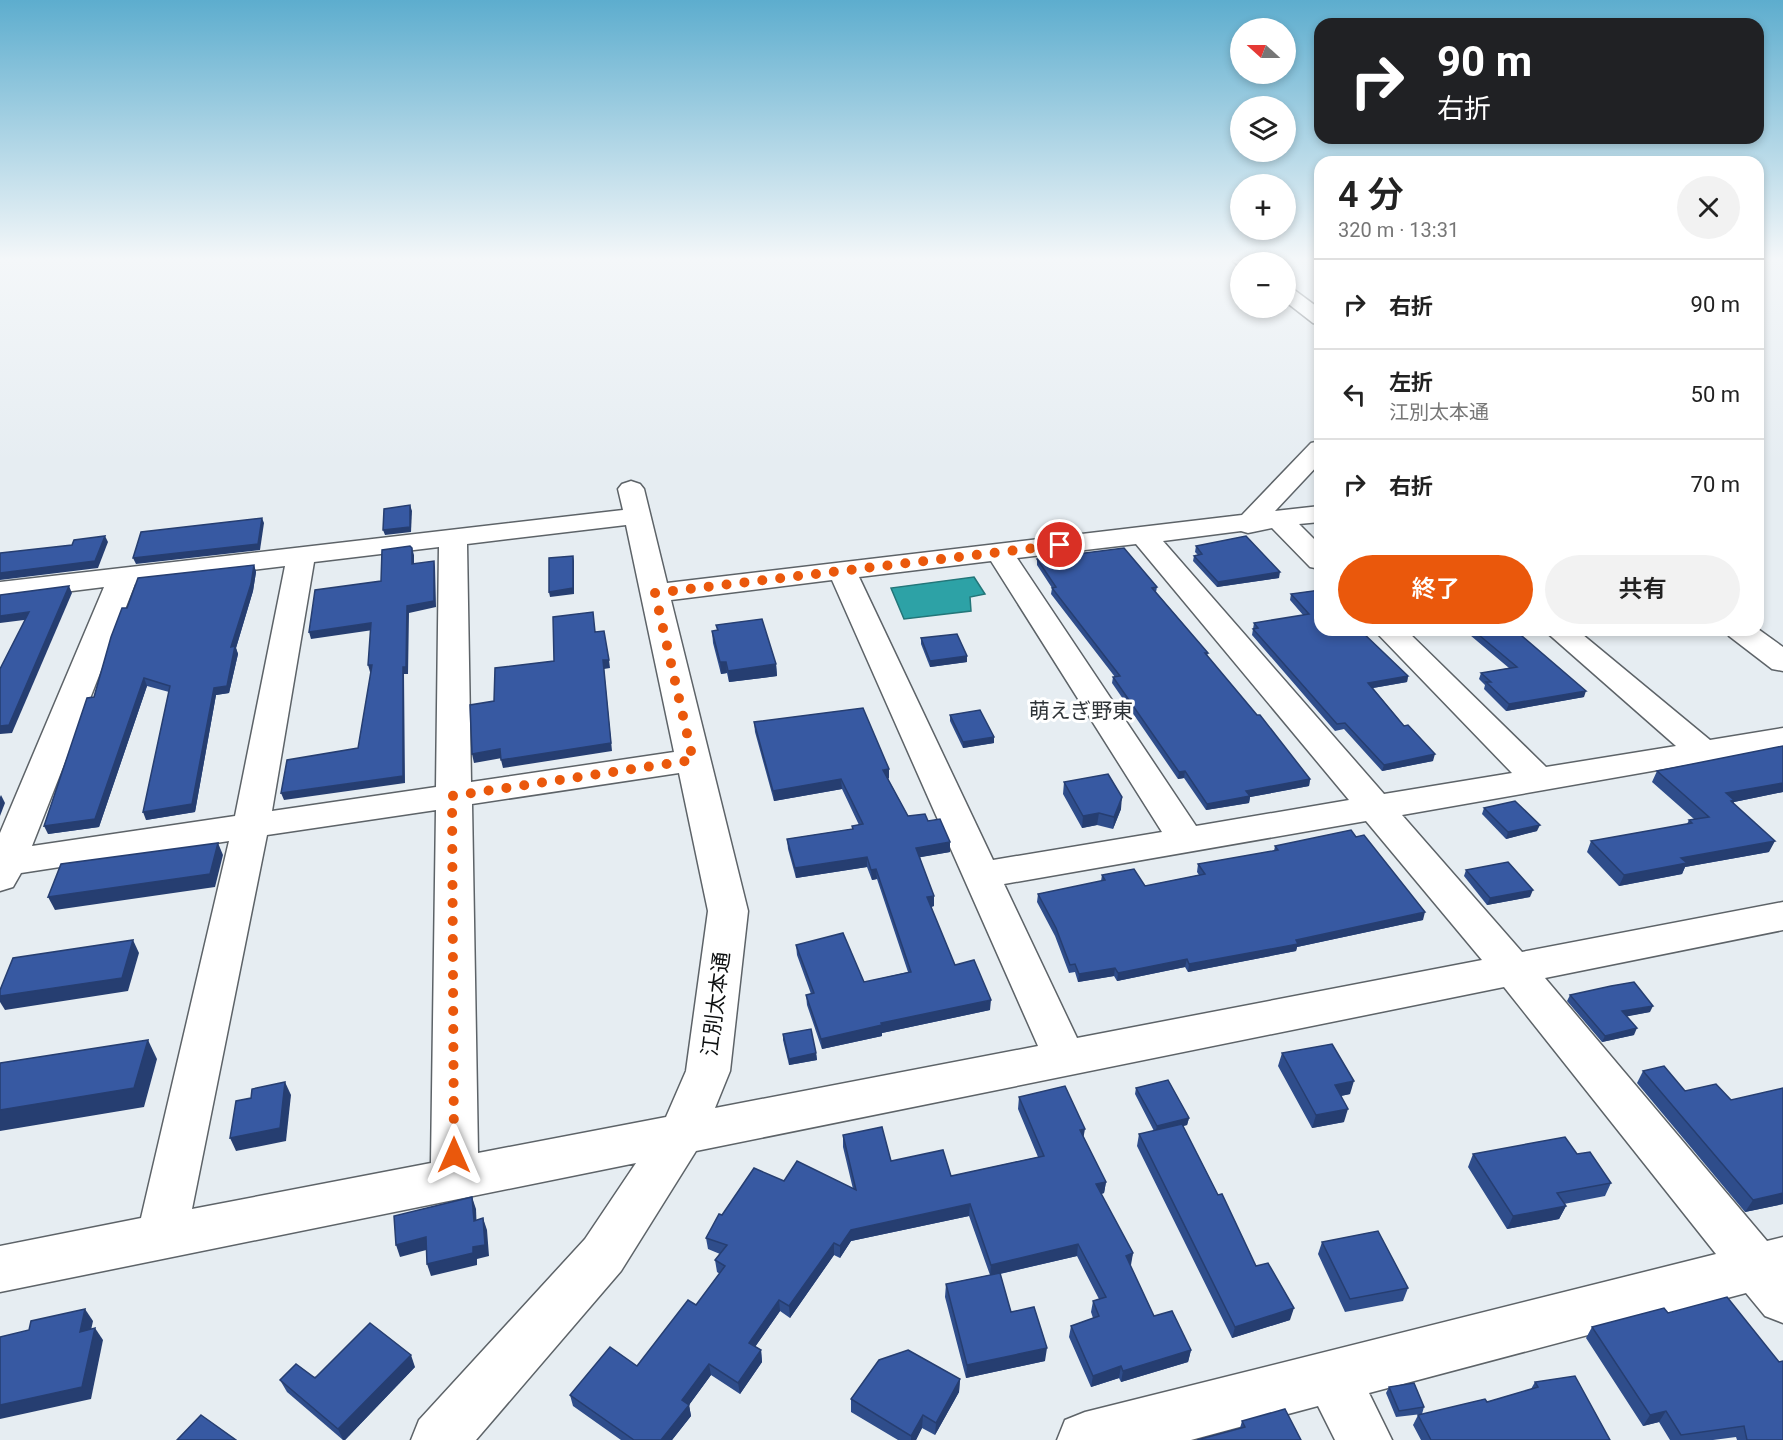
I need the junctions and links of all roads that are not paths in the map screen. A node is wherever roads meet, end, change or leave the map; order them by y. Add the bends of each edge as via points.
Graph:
1 (1314, 454) edge
2 (1314, 515) edge
3 (1279, 519) junction
4 (1248, 525) junction
5 (1143, 535) junction
6 (453, 538) junction
7 (999, 552) junction
8 (301, 555) junction
9 (1314, 555) edge
10 (842, 571) junction
11 (123, 577) junction
12 (0, 591) edge
13 (655, 593) junction
14 (1395, 636) edge
15 (1566, 636) edge
16 (1748, 636) edge
17 (1783, 662) edge
18 (1783, 738) edge
19 (1704, 752) junction
20 (693, 760) junction
21 (1539, 780) junction
22 (452, 796) junction
23 (1375, 808) junction
24 (251, 825) junction
25 (1186, 840) junction
26 (2, 867) edge
27 (981, 875) junction
28 (1783, 916) edge
29 (1513, 969) junction
30 (1065, 1058) junction
31 (682, 1133) junction
32 (455, 1179) junction
33 (162, 1236) junction
34 (0, 1269) edge
35 (1774, 1275) edge
36 (1332, 1376) junction
37 (439, 1440) edge
38 (1085, 1440) edge
39 (1364, 1440) edge

1 - 4 street
2 - 3 street
3 - 4 street
3 - 9 street
4 - 5 street
5 - 7 street
5 - 23 street
6 - 8 street
6 - 13 street, 江別太本通 via 634,502
6 - 22 street
7 - 10 street
7 - 25 street
8 - 11 street
8 - 24 street
10 - 13 street
10 - 27 street
11 - 12 street
11 - 26 street
13 - 20 street, 江別太本通
14 - 21 street
15 - 19 street
16 - 17 street
18 - 19 street
19 - 21 street
20 - 22 street
20 - 31 street, 江別太本通 via 728,911 708,1071
21 - 23 street
22 - 24 street
22 - 32 street
23 - 25 street
23 - 29 street
24 - 26 street
24 - 33 street
25 - 27 street
27 - 30 street
28 - 29 street
29 - 30 street
29 - 35 street
30 - 31 street
31 - 32 street
31 - 37 street, 江別太本通 via 603,1255
32 - 33 street
33 - 34 street
35 - 36 street
36 - 38 street
36 - 39 street

